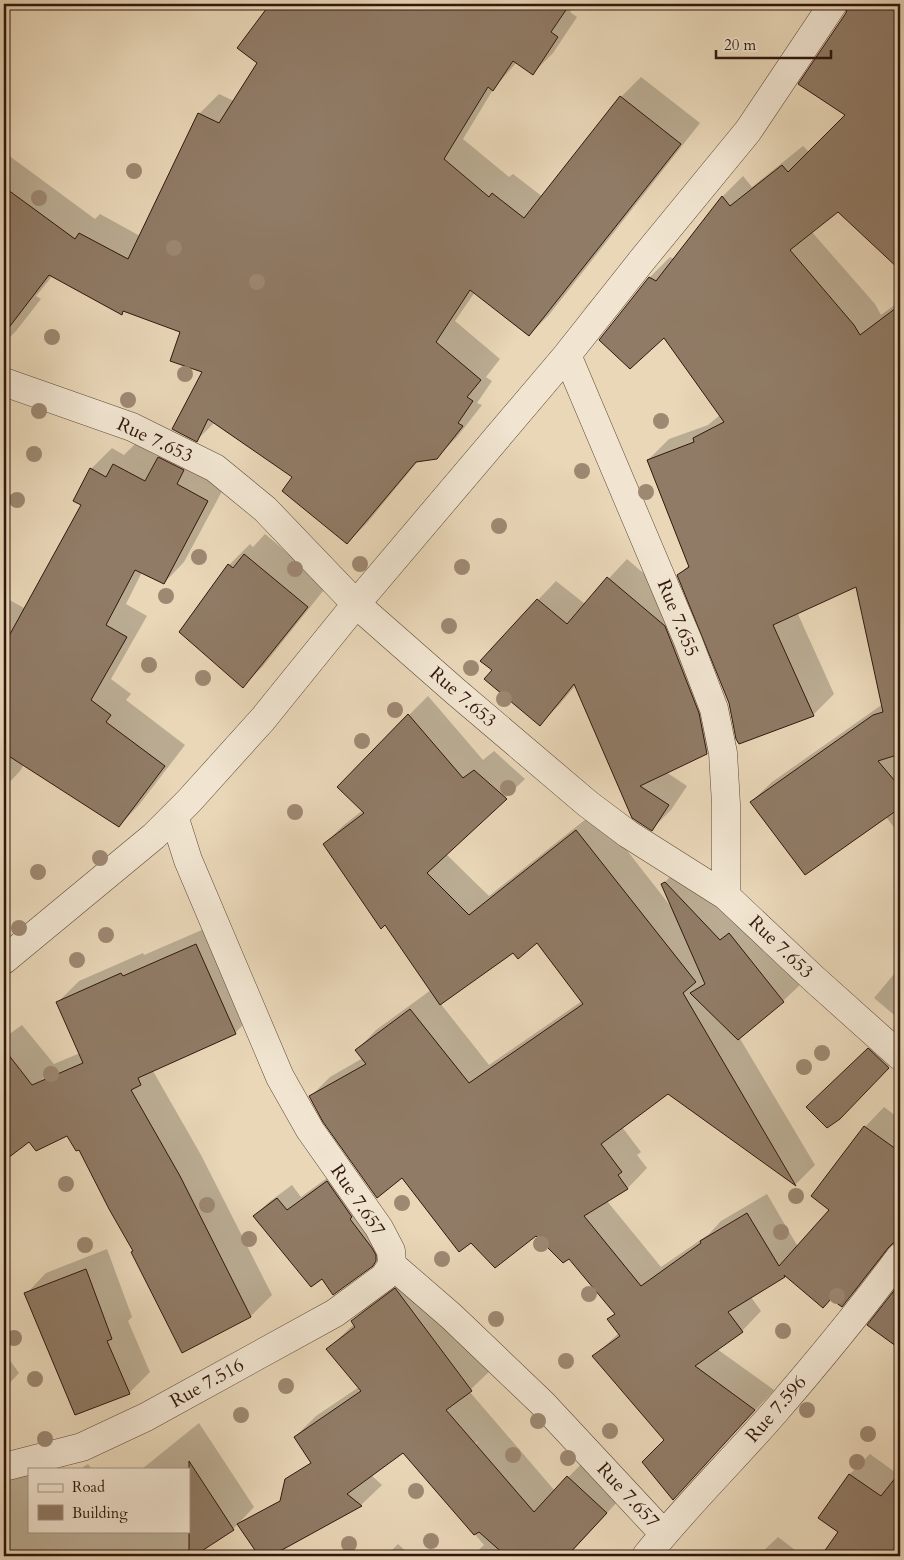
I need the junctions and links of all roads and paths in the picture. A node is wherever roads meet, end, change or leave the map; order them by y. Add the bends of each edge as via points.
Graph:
1 (833, 4) edge
2 (567, 355) junction
3 (4, 382) edge
4 (356, 604) junction
5 (174, 816) junction
6 (726, 896) junction
7 (4, 960) edge
8 (900, 1056) edge
9 (900, 1257) edge
10 (392, 1265) junction
11 (4, 1467) edge
12 (664, 1534) junction
13 (646, 1556) edge

1 - 2 street via 748,131 642,258
2 - 4 street
2 - 6 street, Rue 7.655 via 714,708 723,753
3 - 4 street, Rue 7.653 via 132,427 215,468 265,509
4 - 5 street via 263,719
4 - 6 street, Rue 7.653 via 588,804 628,834
5 - 7 street
5 - 10 street, Rue 7.657 via 188,860 280,1078 310,1130 379,1228 391,1251
6 - 8 street, Rue 7.653
9 - 12 street, Rue 7.596 via 773,1414
10 - 11 street, Rue 7.516 via 384,1277 335,1313 146,1417 82,1447
10 - 12 street, Rue 7.657 via 542,1403
12 - 13 street, Rue 7.596

